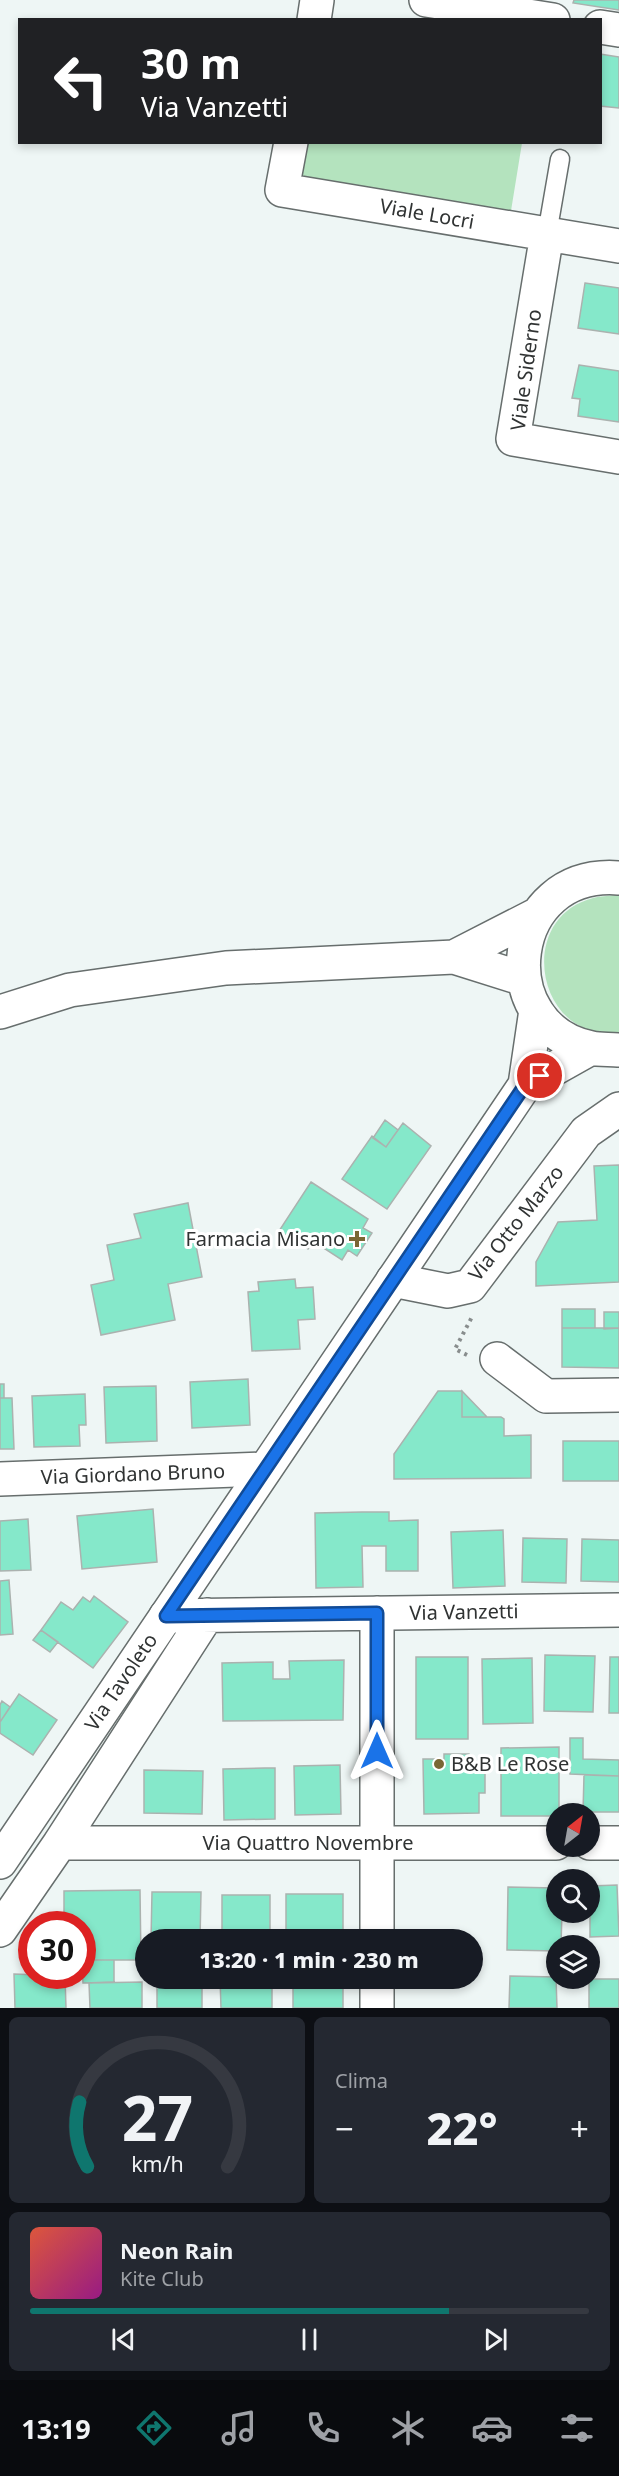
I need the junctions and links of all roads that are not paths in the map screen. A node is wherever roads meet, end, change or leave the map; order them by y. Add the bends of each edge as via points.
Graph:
1 (317, 0) edge
2 (426, 0) edge
3 (314, 18) edge
4 (540, 18) edge
5 (602, 27) edge
6 (619, 30) edge
7 (291, 144) edge
8 (560, 159) dead end
9 (548, 234) junction
10 (619, 246) edge
11 (619, 457) edge
12 (619, 878) edge
13 (538, 914) junction
14 (454, 957) junction
15 (524, 979) junction
16 (536, 1010) junction
17 (0, 1012) edge
18 (605, 1049) edge
19 (525, 1085) junction
20 (619, 1109) edge
21 (393, 1280) junction
22 (497, 1359) road end
23 (619, 1395) edge
24 (265, 1468) junction
25 (0, 1479) edge
26 (619, 1610) edge
27 (377, 1613) junction
28 (207, 1615) junction
29 (166, 1616) junction
30 (60, 1843) junction
31 (546, 1843) edge
32 (600, 1843) edge
33 (619, 1843) edge
34 (377, 1844) junction
35 (0, 1862) edge
36 (377, 1929) edge
37 (0, 1930) edge
38 (377, 1989) edge
39 (377, 2008) edge

1 - 3 street
2 - 4 street
5 - 6 street
7 - 9 street, Viale Locri via 282,190
8 - 9 lane
9 - 10 street, Viale Locri
9 - 11 street, Viale Siderno via 513,439
12 - 13 street via 602,877 578,883 556,896
13 - 14 street
13 - 15 street via 523,956
14 - 15 street
14 - 17 street via 226,968 70,990
15 - 16 street
16 - 18 street via 551,1028 570,1040
16 - 19 street, Via Tavoleto
18 - 19 street, Via Tavoleto
19 - 21 street, Via Tavoleto
20 - 21 street, Via Otto Marzo via 586,1132 470,1286 448,1291
21 - 24 street, Via Tavoleto
22 - 23 street via 546,1396
24 - 25 street, Via Giordano Bruno
24 - 29 street, Via Tavoleto
26 - 27 street, Via Vanzetti
27 - 28 street, Via Vanzetti
27 - 34 street
28 - 29 street, Via Vanzetti
28 - 30 street, Via Tavoleto
29 - 35 street, Via Tavoleto
30 - 34 street, Via Quattro Novembre
30 - 37 street, Via Tavoleto
31 - 34 street, Via Quattro Novembre
32 - 33 street
34 - 36 street
38 - 39 street

